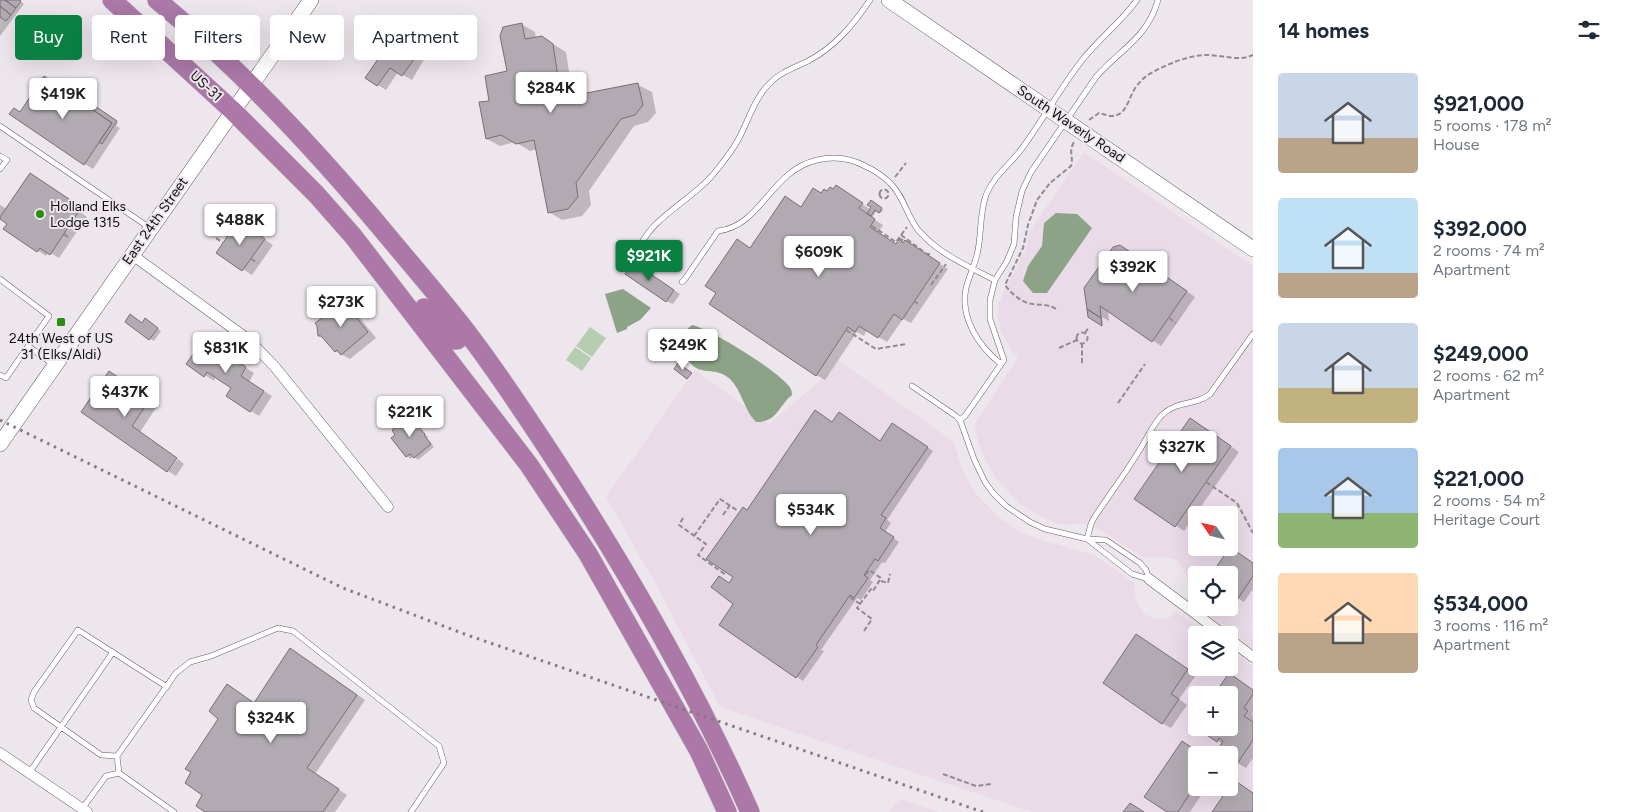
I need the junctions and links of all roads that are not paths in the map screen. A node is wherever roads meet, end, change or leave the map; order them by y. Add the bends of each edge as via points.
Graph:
1 (112, 0) edge
2 (157, 0) edge
3 (311, 0) edge
4 (870, 0) edge
5 (889, 0) edge
6 (1137, 0) edge
7 (1158, 0) edge
8 (252, 84) junction
9 (1048, 108) junction
10 (233, 111) junction
11 (1065, 120) junction
12 (0, 126) edge
13 (0, 156) edge
14 (0, 169) edge
15 (150, 228) junction
16 (353, 236) junction
17 (1253, 248) edge
18 (638, 252) dead end
19 (131, 254) junction
20 (972, 269) junction
21 (0, 279) edge
22 (996, 280) junction
23 (682, 282) dead end
24 (467, 332) junction
25 (1253, 334) edge
26 (28, 346) junction
27 (1002, 362) junction
28 (55, 365) junction
29 (0, 375) edge
30 (912, 386) dead end
31 (960, 420) junction
32 (0, 444) edge
33 (388, 507) dead end
34 (1087, 540) junction
35 (1150, 579) junction
36 (1212, 626) edge
37 (1238, 646) edge
38 (113, 652) junction
39 (1253, 657) edge
40 (167, 686) junction
41 (61, 727) junction
42 (0, 754) edge
43 (117, 756) junction
44 (29, 773) junction
45 (119, 773) junction
46 (84, 811) edge
47 (174, 812) edge
48 (411, 812) edge
49 (727, 812) edge
50 (750, 812) edge

1 - 10 highway, US-31
2 - 8 highway
3 - 8 street, East 24th Street
4 - 18 lane via 852,26 836,41 768,84 738,140 715,173 691,197 658,221
5 - 9 street, South Waverly Road
6 - 9 lane via 1084,58
7 - 11 lane via 1152,18 1140,36 1106,65
8 - 10 street, East 24th Street
8 - 24 highway via 350,190
9 - 11 street, South Waverly Road
9 - 20 lane via 1022,149 990,186 983,206 978,250
10 - 15 street, East 24th Street
10 - 16 highway, US-31
11 - 17 street, South Waverly Road
11 - 22 lane via 1026,181 1018,204 1014,244
12 - 15 lane
13 - 14 lane via 6,160
15 - 19 street, East 24th Street
16 - 24 highway via 368,242 451,340 458,340
16 - 49 highway via 529,465 588,554 699,751
19 - 28 street, East 24th Street
19 - 33 street via 257,347
20 - 22 lane
20 - 23 lane via 924,236 886,179 860,164 825,158 800,165 779,182 743,222 718,231
20 - 27 lane via 965,296 971,328 979,341
21 - 26 lane via 49,316
22 - 27 lane via 990,300 990,319
24 - 50 highway via 507,386 609,542 676,658
25 - 34 lane via 1210,394 1171,408 1156,422 1094,518
26 - 28 lane
26 - 29 lane via 6,378
27 - 31 lane
28 - 32 street, East 24th Street
30 - 31 lane
31 - 34 lane via 974,459 992,493 1030,522
34 - 35 lane via 1132,574
34 - 35 lane via 1106,540 1117,546 1144,567
35 - 36 street
37 - 39 street
38 - 40 lane
38 - 41 lane
38 - 41 lane via 78,630 34,692 31,700 34,708
40 - 43 lane
40 - 48 lane via 190,662 278,628 293,631 439,746 444,762
41 - 43 lane via 101,755
41 - 44 lane
42 - 44 street
43 - 45 lane
44 - 46 street
45 - 46 lane via 106,776
45 - 47 lane

